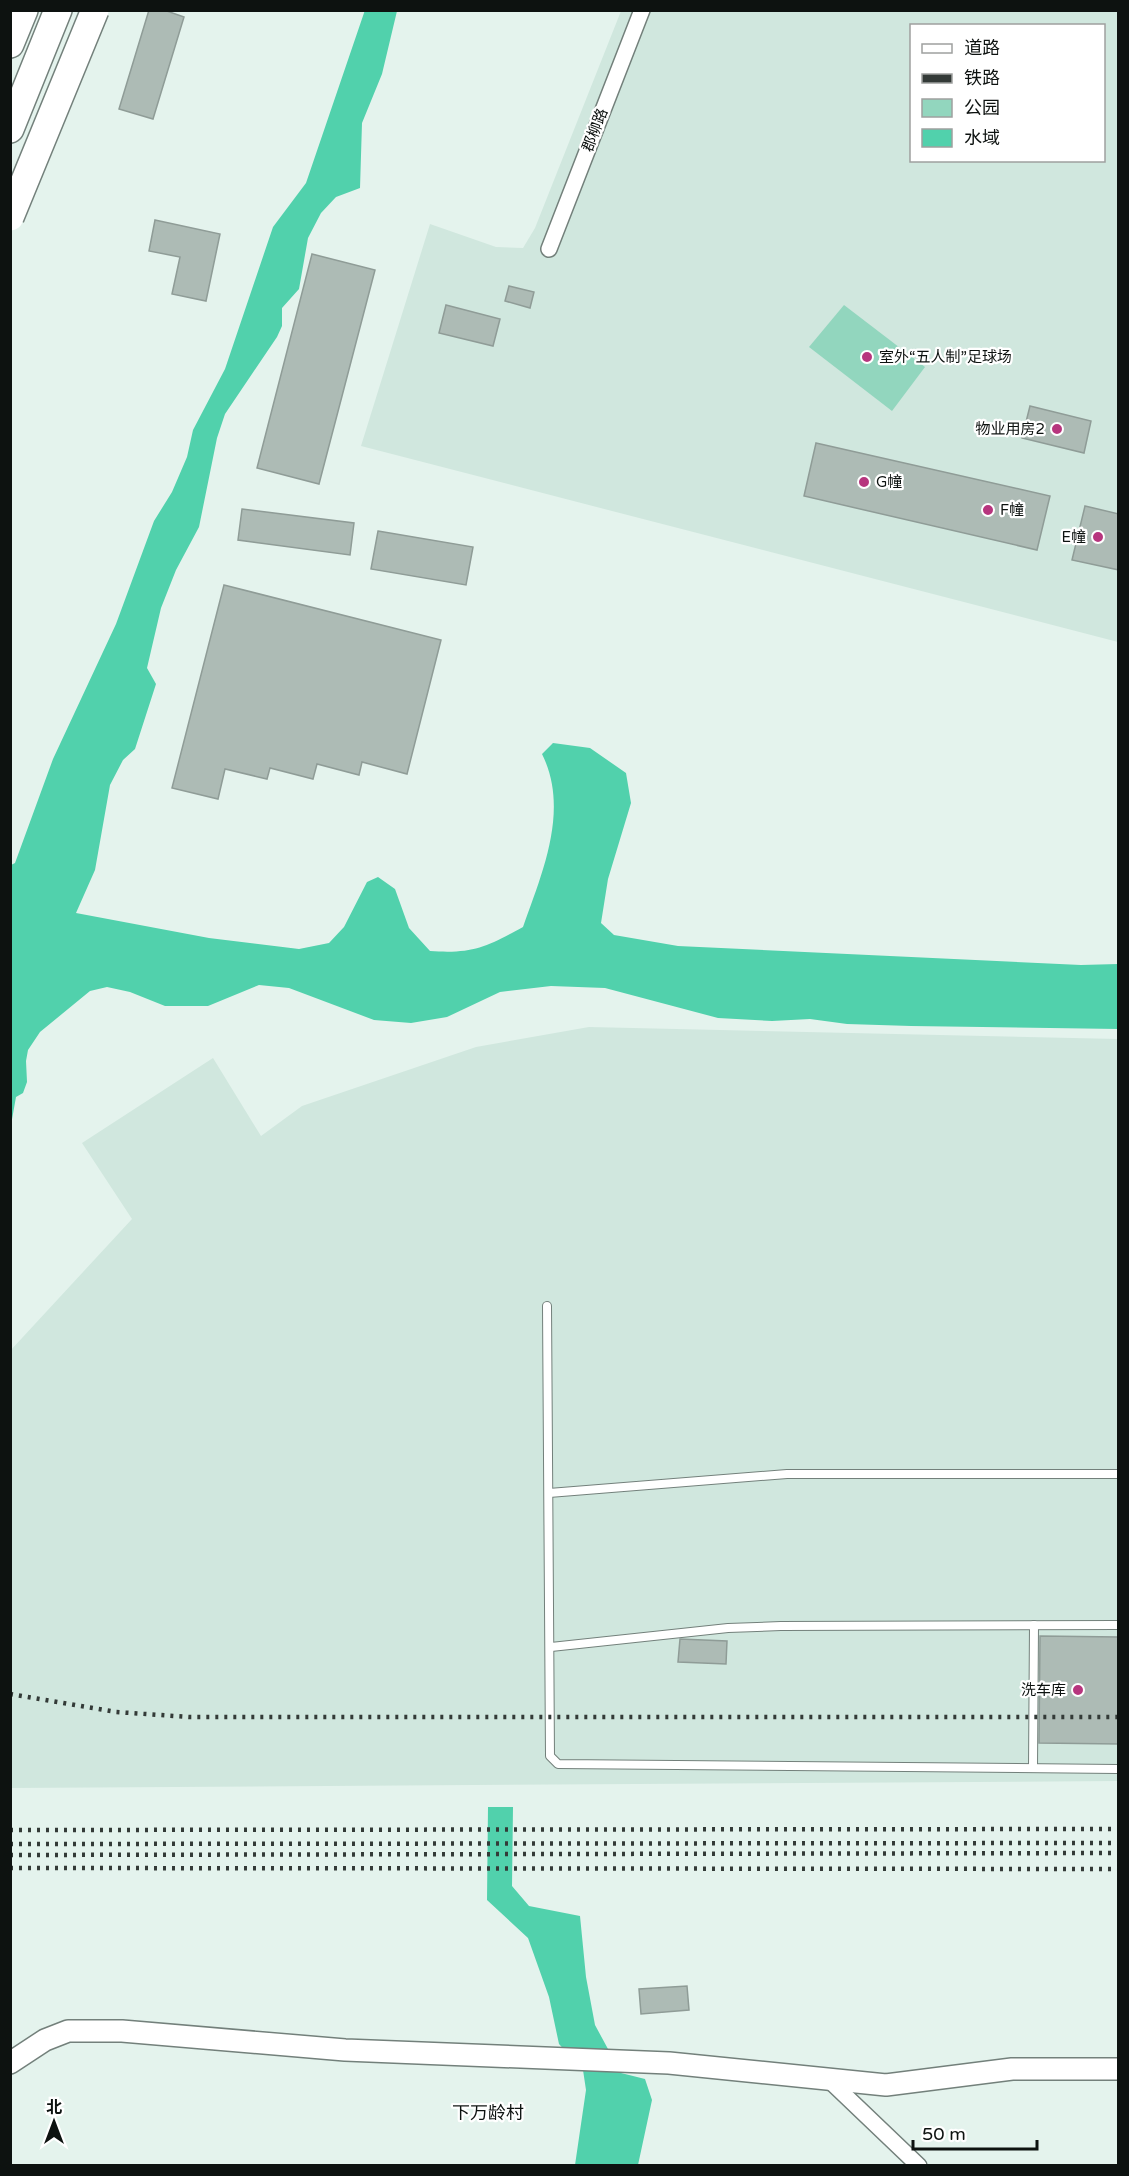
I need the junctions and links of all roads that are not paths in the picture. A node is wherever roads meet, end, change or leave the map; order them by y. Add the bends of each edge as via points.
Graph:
1 (24, 10) edge
2 (58, 10) edge
3 (95, 10) edge
4 (642, 10) edge
5 (10, 44) edge
6 (13, 132) edge
7 (10, 217) edge
8 (549, 249) dead end
9 (548, 1306) dead end
10 (1119, 1474) edge
11 (549, 1493) junction
12 (1034, 1625) junction
13 (1119, 1625) edge
14 (551, 1647) junction
15 (1033, 1768) junction
16 (1119, 1768) edge
17 (10, 2063) edge
18 (1119, 2069) edge
19 (829, 2080) junction
20 (919, 2166) edge

1 - 5 highway
2 - 6 highway
3 - 7 highway, bridge
4 - 8 street, 郡柳路
9 - 11 lane
10 - 11 lane via 787,1474
11 - 14 lane
12 - 13 lane
12 - 14 lane via 728,1628
12 - 15 lane
14 - 15 lane via 550,1756 558,1764
15 - 16 lane
17 - 19 street via 45,2040 68,2031 122,2031 345,2050 669,2063
18 - 19 street via 1012,2069 886,2085
19 - 20 street

